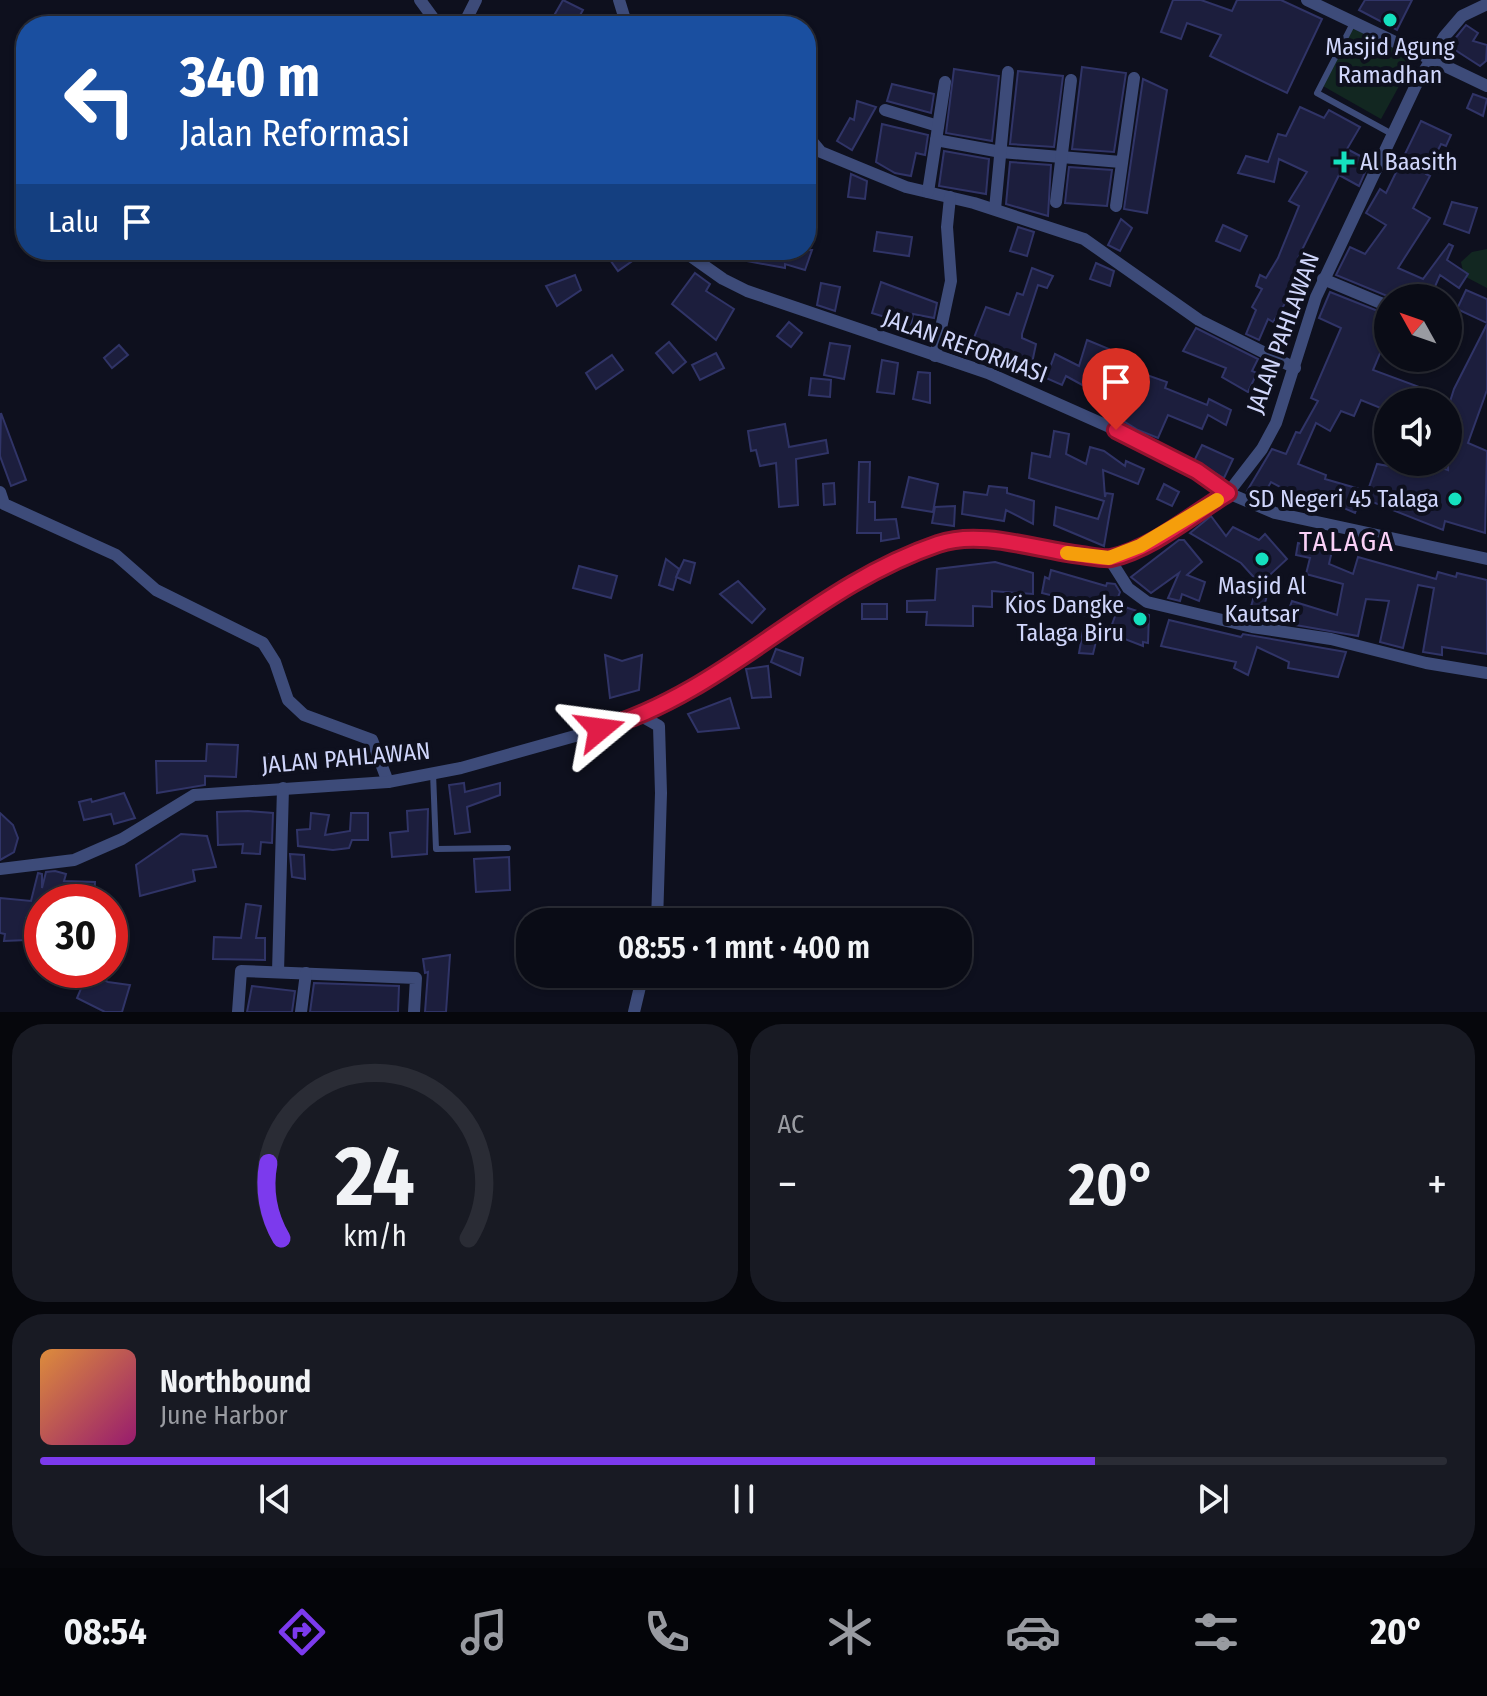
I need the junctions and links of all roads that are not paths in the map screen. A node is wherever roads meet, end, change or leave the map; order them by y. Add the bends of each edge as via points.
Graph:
1 (1307, 0) edge
2 (1487, 4) edge
3 (1353, 23) junction
4 (1430, 60) junction
5 (1008, 72) dead end
6 (1134, 78) dead end
7 (1071, 80) dead end
8 (945, 82) dead end
9 (1487, 86) edge
10 (885, 110) dead end
11 (938, 126) junction
12 (1394, 134) junction
13 (936, 140) junction
14 (816, 146) edge
15 (1001, 152) junction
16 (1062, 158) junction
17 (1121, 162) junction
18 (928, 192) junction
19 (950, 197) junction
20 (1056, 202) dead end
21 (1116, 206) dead end
22 (995, 209) junction
23 (696, 260) edge
24 (1323, 279) junction
25 (1374, 300) edge
26 (935, 356) junction
27 (1295, 368) junction
28 (0, 492) edge
29 (1228, 493) junction
30 (1109, 558) junction
31 (1487, 559) edge
32 (1487, 673) edge
33 (643, 717) junction
34 (433, 773) junction
35 (388, 782) junction
36 (283, 788) junction
37 (508, 848) dead end
38 (0, 869) edge
39 (657, 908) edge
40 (278, 972) junction
41 (306, 973) junction
42 (640, 988) edge
43 (238, 1012) edge
44 (301, 1012) edge
45 (414, 1012) edge
46 (634, 1012) edge

1 - 3 street
2 - 4 street, JALAN PAHLAWAN via 1462,16
3 - 4 street
3 - 12 lane via 1317,93
4 - 9 street
4 - 12 street, JALAN PAHLAWAN
5 - 15 street
6 - 17 street
7 - 16 street
8 - 11 street
10 - 11 street
11 - 13 street
12 - 24 street, JALAN PAHLAWAN
13 - 15 street
13 - 18 street
14 - 18 street
15 - 16 street
15 - 22 street
16 - 17 street
16 - 20 street
17 - 21 street
18 - 19 street
19 - 22 street
19 - 26 street via 951,281
22 - 27 street via 1084,239 1199,320
23 - 26 street, JALAN REFORMASI via 747,291
24 - 25 street
24 - 27 street, JALAN PAHLAWAN
26 - 29 street, JALAN REFORMASI via 988,373 1157,448
27 - 29 street, JALAN PAHLAWAN via 1276,423
28 - 35 street via 4,504 116,555 156,590 263,643 288,700 304,715 372,740
29 - 30 street, JALAN PAHLAWAN via 1140,546
29 - 31 street, JALAN REFORMASI via 1275,513
30 - 32 street via 1128,588 1147,602
30 - 33 street, JALAN PAHLAWAN via 986,540 941,542 829,596 707,682
33 - 34 street, JALAN PAHLAWAN
33 - 39 street via 659,726
34 - 35 street, JALAN PAHLAWAN
34 - 37 lane via 436,849
35 - 36 street, JALAN PAHLAWAN
36 - 38 street, JALAN PAHLAWAN via 194,795 122,839 74,860
36 - 40 street
40 - 41 street
40 - 43 street via 241,971
41 - 44 street
41 - 45 street via 416,978
42 - 46 street

